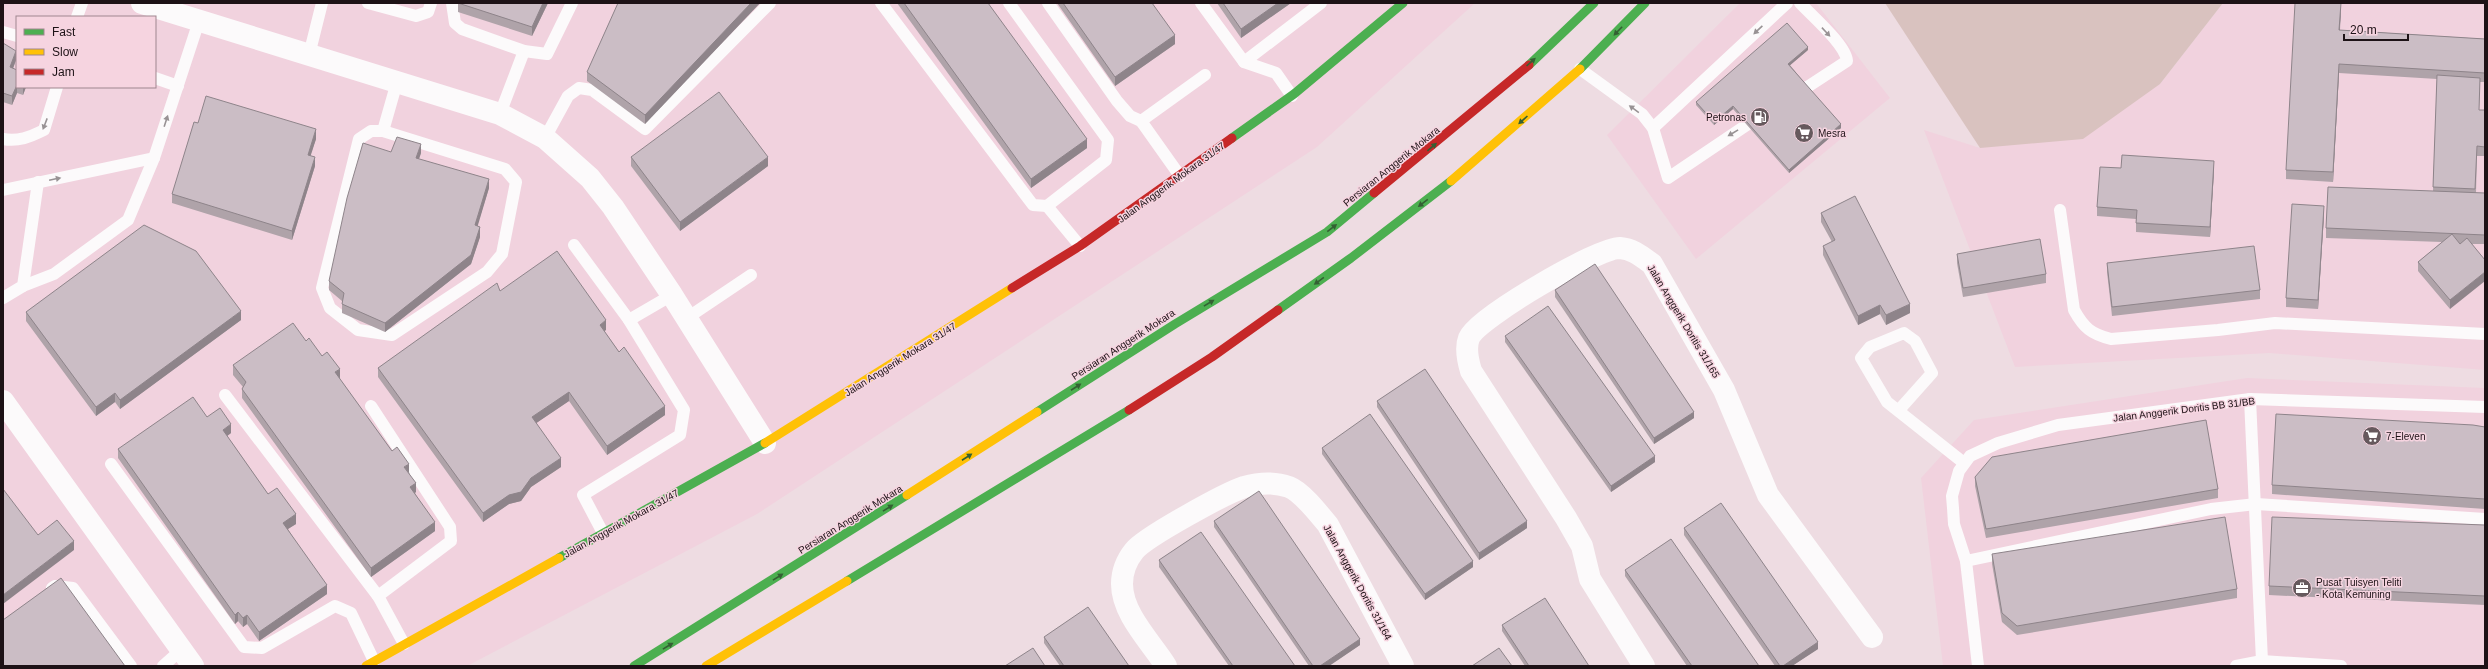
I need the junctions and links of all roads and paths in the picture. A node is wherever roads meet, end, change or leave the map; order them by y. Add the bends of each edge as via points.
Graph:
1 (82, 3) edge
2 (142, 3) edge
3 (322, 3) edge
4 (368, 3) edge
5 (431, 3) edge
6 (452, 3) edge
7 (572, 3) edge
8 (770, 3) edge
9 (882, 3) edge
10 (1009, 3) edge
11 (1048, 3) edge
12 (1201, 3) edge
13 (1321, 3) edge
14 (1383, 3) edge
15 (1403, 3) edge
16 (1594, 3) edge
17 (1645, 3) edge
18 (1787, 3) edge
19 (1800, 3) edge
20 (1391, 13) junction
21 (77, 16) edge
22 (199, 21) junction
23 (3, 32) edge
24 (16, 36) edge
25 (524, 51) junction
26 (309, 55) junction
27 (1244, 62) junction
28 (1580, 69) junction
29 (1205, 75) dead end
30 (156, 78) edge
31 (397, 82) junction
32 (178, 86) junction
33 (57, 88) edge
34 (1292, 96) junction
35 (1785, 101) edge
36 (1772, 109) edge
37 (500, 114) junction
38 (1141, 121) junction
39 (1653, 128) junction
40 (383, 131) junction
41 (545, 138) junction
42 (3, 139) edge
43 (154, 158) junction
44 (1180, 176) junction
45 (38, 182) junction
46 (3, 190) edge
47 (1047, 206) junction
48 (2060, 210) dead end
49 (574, 245) dead end
50 (1080, 246) junction
51 (751, 275) dead end
52 (23, 286) junction
53 (672, 295) junction
54 (3, 298) edge
55 (687, 318) junction
56 (629, 320) junction
57 (2485, 334) edge
58 (225, 395) dead end
59 (2250, 399) junction
60 (3, 401) edge
61 (371, 406) dead end
62 (2485, 407) edge
63 (1900, 410) junction
64 (765, 443) junction
65 (1964, 463) junction
66 (111, 464) dead end
67 (2256, 504) junction
68 (2485, 519) edge
69 (603, 533) junction
70 (1966, 561) junction
71 (42, 595) edge
72 (378, 596) junction
73 (1872, 637) dead end
74 (404, 644) junction
75 (187, 658) edge
76 (2262, 660) junction
77 (370, 664) edge
78 (131, 666) edge
79 (163, 666) edge
80 (634, 666) edge
81 (706, 666) edge
82 (1166, 666) edge
83 (1403, 666) edge
84 (1644, 666) edge
85 (1978, 666) edge
86 (2236, 666) edge
87 (2341, 666) edge

1 - 21 lane
2 - 22 street
3 - 26 lane
4 - 5 lane via 416,16 428,12
6 - 25 lane via 455,23 462,28
7 - 25 lane via 547,54
8 - 41 lane via 645,129 592,90 579,88 568,96
9 - 47 lane via 1033,205
10 - 47 lane via 1108,140 1106,160
11 - 38 lane via 1117,101 1130,116
12 - 27 lane
13 - 27 lane
14 - 20 lane
15 - 20 main road, Jalan Anggerik Mokara 31/47
80 -> 16 main road, Persiaran Anggerik Mokara via 709,622 1175,324 1327,232 1518,74
17 -> 28 main road
18 -> 39 lane
19 -> 35 lane via 1840,46 1847,55 1847,61
20 - 34 main road, Jalan Anggerik Mokara 31/47
22 - 26 street
22 - 32 lane
23 - 24 lane
25 - 37 lane
26 - 31 street
27 - 34 lane via 1276,73
39 -> 28 lane via 1642,114
28 -> 81 main road via 1475,162 1351,258 1212,357 1079,442
29 - 38 lane
30 - 32 lane
31 - 37 street
31 - 40 lane
43 -> 32 lane
33 -> 42 lane via 44,130 13,141
34 - 44 main road, Jalan Anggerik Mokara 31/47
36 -> 39 lane via 1668,178
37 - 41 street
38 - 44 lane
40 - 40 lane via 505,169 516,182 502,254 487,272 392,335 358,330 330,308 322,288 359,139 370,131
41 - 53 street via 590,178 613,207
45 -> 43 lane
43 - 52 lane via 128,220 54,274
44 - 50 main road, Jalan Anggerik Mokara 31/47
45 - 46 lane
45 - 52 lane
47 - 50 lane
48 - 57 lane via 2074,310 2081,323 2095,335 2111,339 2275,323
49 - 56 lane
50 - 64 main road, Jalan Anggerik Mokara 31/47
51 - 55 lane
52 - 54 lane
53 - 55 street
53 - 56 lane
55 - 64 street
56 - 69 lane via 684,410 680,435 583,495
58 - 72 lane
59 - 62 lane, Jalan Anggerik Doritis BB 31/BB
59 - 65 lane, Jalan Anggerik Doritis BB 31/BB via 2058,425 1998,443 1970,456
59 - 67 lane
60 - 75 street
61 - 72 lane via 450,528 451,541
63 - 63 lane via 1888,402 1861,358 1870,347 1904,333 1915,341 1932,373
63 - 65 lane
64 - 69 main road, Jalan Anggerik Mokara 31/47
65 - 70 lane via 1952,496 1954,524
66 - 77 lane via 244,647 262,648 335,606 351,613
67 - 68 lane
67 - 70 lane via 2211,509
67 - 76 lane
69 - 74 main road, Jalan Anggerik Mokara 31/47
70 - 85 lane
71 - 78 lane via 55,586 73,588
72 - 74 lane
73 - 84 street, Jalan Anggerik Doritis 31/165 via 1768,495 1724,390 1652,264 1633,250 1618,248 1590,258 1496,311 1479,324 1469,338 1467,358 1471,371 1566,518 1582,546 1590,579
74 - 77 main road, Jalan Anggerik Mokara 31/47
75 - 79 lane
76 - 86 lane
76 - 87 lane
82 - 83 street, Jalan Anggerik Doritis 31/164 via 1129,612 1122,586 1123,569 1135,550 1146,541 1198,510 1243,488 1263,483 1290,487 1312,506 1328,525

